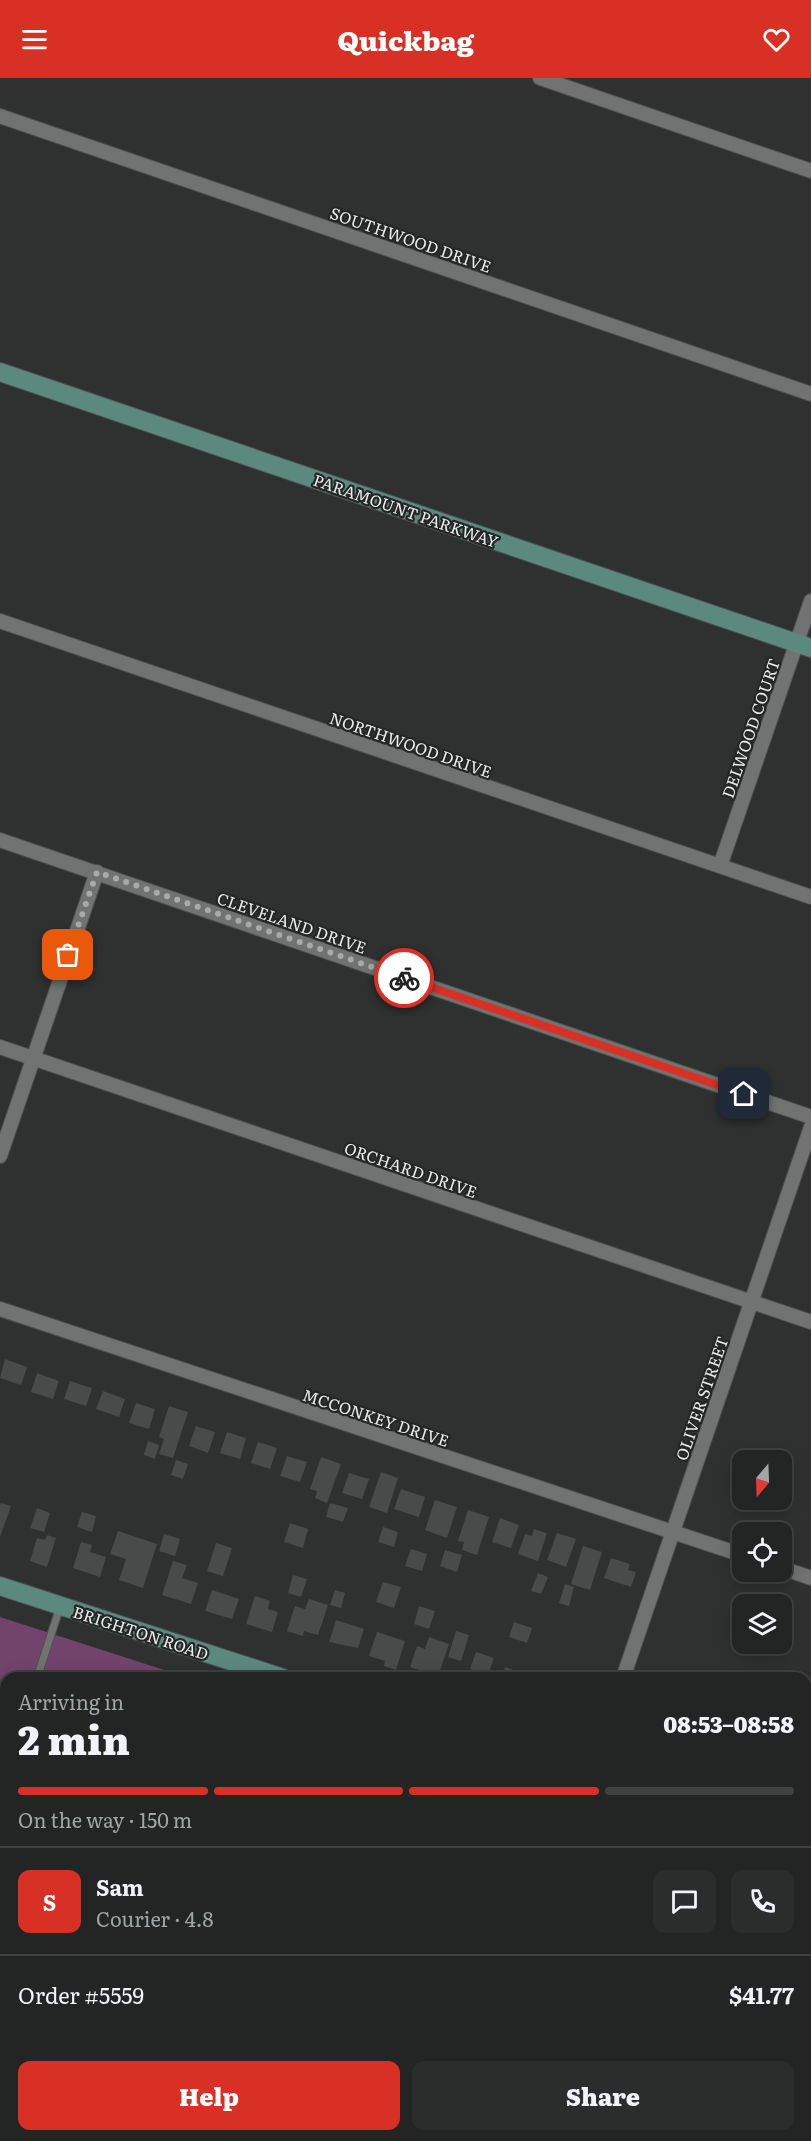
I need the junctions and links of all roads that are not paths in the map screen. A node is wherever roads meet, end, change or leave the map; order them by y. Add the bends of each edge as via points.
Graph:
1 (540, 78) edge
2 (0, 116) edge
3 (811, 171) edge
4 (0, 372) edge
5 (811, 393) edge
6 (811, 601) edge
7 (0, 621) edge
8 (804, 645) edge
9 (0, 840) edge
10 (720, 866) junction
11 (97, 872) junction
12 (811, 897) edge
13 (0, 1047) edge
14 (33, 1058) junction
15 (811, 1117) edge
16 (811, 1127) edge
17 (0, 1156) edge
18 (751, 1301) junction
19 (0, 1310) edge
20 (811, 1322) edge
21 (673, 1532) junction
22 (732, 1552) edge
23 (792, 1571) edge
24 (811, 1578) edge
25 (0, 1586) edge
26 (61, 1606) junction
27 (39, 1672) edge
28 (264, 1672) edge
29 (625, 1672) edge

1 - 3 street
2 - 5 street, SOUTHWOOD DRIVE
4 - 8 street, PARAMOUNT PARKWAY
6 - 8 street, DELWOOD COURT
7 - 10 street, NORTHWOOD DRIVE
8 - 10 street, DELWOOD COURT
9 - 11 street, CLEVELAND DRIVE
10 - 12 street, NORTHWOOD DRIVE
11 - 14 street
11 - 15 street, CLEVELAND DRIVE
13 - 14 street, ORCHARD DRIVE
14 - 17 street
14 - 18 street, ORCHARD DRIVE
16 - 18 street, OLIVER STREET
18 - 20 street, ORCHARD DRIVE
18 - 21 street, OLIVER STREET
19 - 21 street, MCCONKEY DRIVE
21 - 22 street, MCCONKEY DRIVE
21 - 29 street, OLIVER STREET
23 - 24 street
25 - 26 street, BRIGHTON ROAD
26 - 27 lane
26 - 28 street, BRIGHTON ROAD

